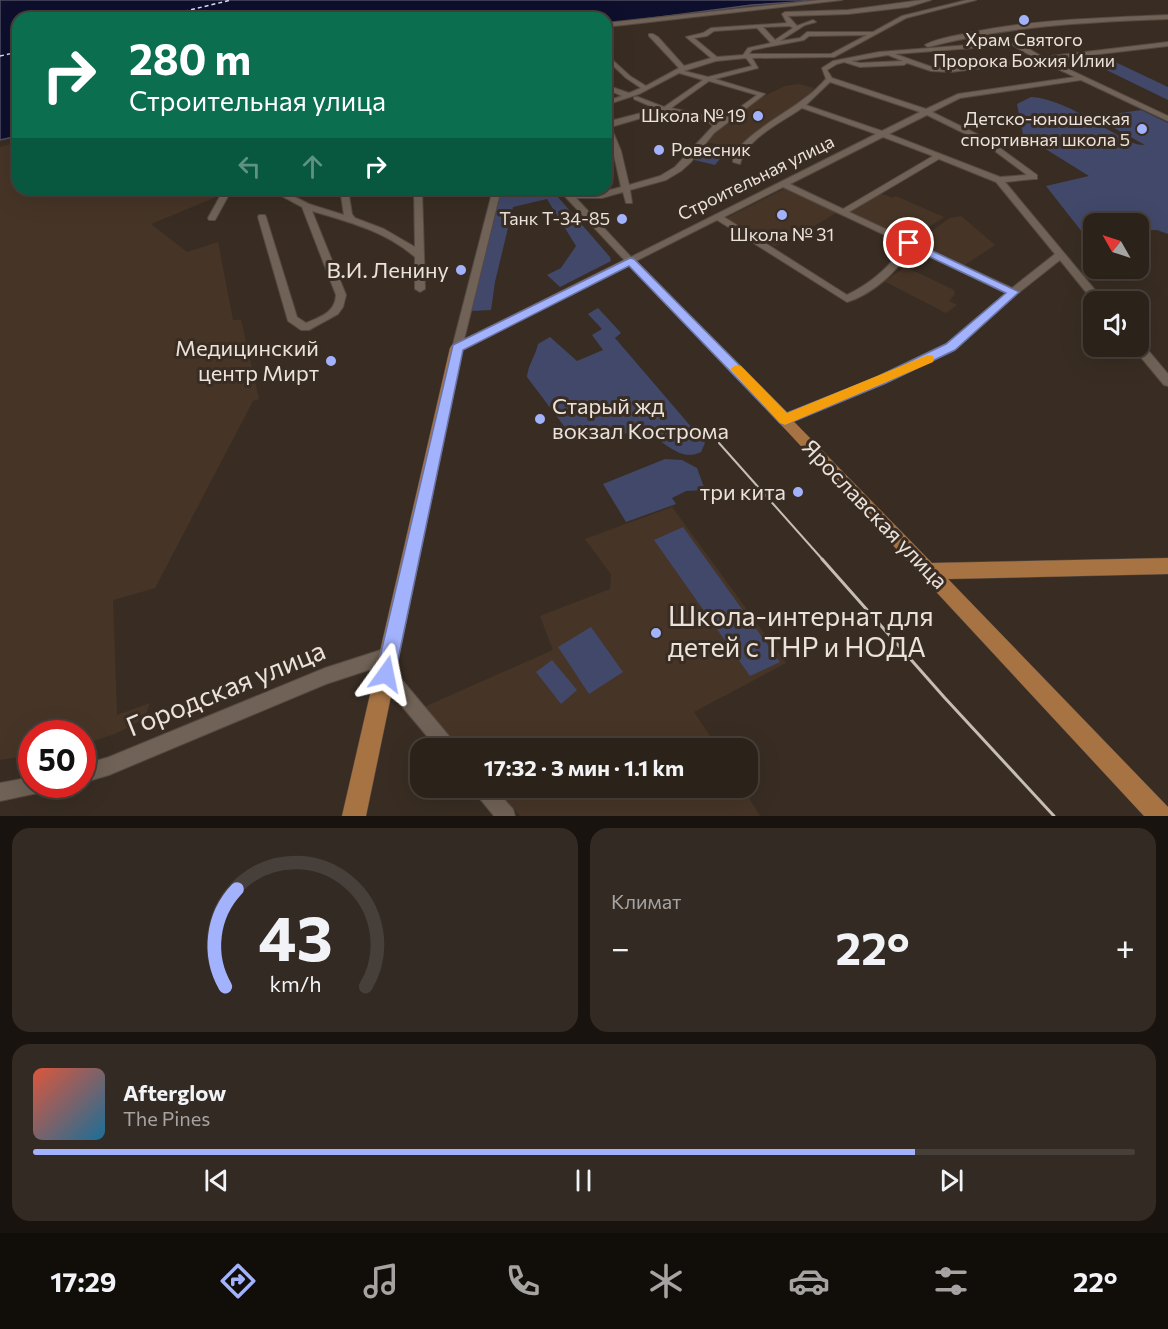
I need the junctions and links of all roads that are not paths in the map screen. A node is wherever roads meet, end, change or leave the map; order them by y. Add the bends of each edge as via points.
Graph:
1 (839, 0) edge
2 (876, 0) edge
3 (928, 0) edge
4 (973, 0) edge
5 (823, 3) junction
6 (890, 7) junction
7 (842, 12) junction
8 (904, 16) junction
9 (1168, 17) edge
10 (852, 18) dead end
11 (813, 22) dead end
12 (758, 25) junction
13 (858, 25) dead end
14 (794, 26) junction
15 (612, 27) edge
16 (988, 30) junction
17 (873, 33) junction
18 (651, 35) dead end
19 (774, 43) junction
20 (1012, 43) junction
21 (1168, 44) edge
22 (911, 52) junction
23 (887, 54) junction
24 (748, 56) junction
25 (827, 57) junction
26 (1045, 59) junction
27 (716, 60) junction
28 (837, 61) junction
29 (612, 62) edge
30 (911, 62) junction
31 (681, 70) junction
32 (1083, 78) junction
33 (708, 79) junction
34 (829, 79) junction
35 (645, 88) junction
36 (612, 89) edge
37 (632, 97) junction
38 (612, 102) edge
39 (612, 105) edge
40 (803, 106) junction
41 (666, 109) junction
42 (928, 111) junction
43 (1168, 119) edge
44 (612, 124) edge
45 (718, 126) junction
46 (885, 135) junction
47 (612, 138) edge
48 (939, 156) junction
49 (737, 162) dead end
50 (999, 180) junction
51 (783, 184) junction
52 (626, 189) junction
53 (612, 192) edge
54 (225, 195) edge
55 (285, 195) edge
56 (345, 195) edge
57 (418, 195) edge
58 (496, 195) edge
59 (602, 195) edge
60 (569, 196) joint
61 (630, 201) dead end
62 (306, 206) junction
63 (843, 212) junction
64 (262, 217) dead end
65 (717, 217) junction
66 (212, 218) dead end
67 (353, 221) junction
68 (909, 243) junction
69 (1060, 255) junction
70 (418, 256) junction
71 (630, 261) junction
72 (420, 289) dead end
73 (1091, 291) edge
74 (1013, 292) junction
75 (458, 348) junction
76 (1147, 357) edge
77 (1168, 382) edge
78 (785, 420) junction
79 (1168, 566) edge
80 (930, 571) junction
81 (388, 665) junction
82 (441, 738) edge
83 (96, 770) edge
84 (18, 789) edge
85 (0, 792) edge
86 (491, 798) edge
87 (354, 816) edge
88 (506, 816) edge
89 (1160, 816) edge

1 - 5 street
2 - 6 street
3 - 6 street
4 - 8 street
5 - 7 street
5 - 15 street via 778,4
6 - 7 street
6 - 8 street
7 - 10 street
7 - 14 street via 785,14
8 - 17 street
9 - 16 street
11 - 14 street
12 - 14 street
12 - 19 street
12 - 27 street via 712,29 687,36
13 - 17 street
14 - 19 street
16 - 20 street
16 - 22 street
17 - 19 street via 807,34 802,39
17 - 25 street
18 - 31 street
19 - 24 street via 750,49 746,52
20 - 22 street
20 - 26 street
21 - 26 street
22 - 23 street
23 - 28 street
23 - 30 street
24 - 25 street
24 - 27 street
24 - 33 street via 756,67
25 - 28 street
26 - 30 street via 951,70
26 - 32 street
27 - 31 street
28 - 30 street via 860,65
28 - 34 street via 824,69
29 - 35 street
31 - 33 street
31 - 35 street
32 - 42 street, Строительная улица via 968,93
32 - 43 street
33 - 41 street
33 - 45 street via 762,94
34 - 40 street
34 - 42 street
35 - 37 street
36 - 37 street
37 - 38 street
37 - 39 street
37 - 41 street
40 - 46 street
40 - 49 street via 750,140 737,156
41 - 44 street
41 - 45 street via 709,119
42 - 46 street, Строительная улица
42 - 50 street via 990,142 1034,177
45 - 52 street via 678,169 663,178
46 - 48 street
46 - 51 street, Строительная улица
47 - 52 street
48 - 50 street
48 - 63 street
50 - 69 street
51 - 63 street
51 - 65 street, Строительная улица
52 - 53 street
52 - 61 street
54 - 66 street
55 - 62 street
56 - 67 street
57 - 70 street
58 - 75 street
59 - 60 street
60 - 71 street, Ярославская улица
62 - 64 street via 342,304 338,311 305,328 292,319
62 - 67 street
63 - 68 street
65 - 68 street via 847,299 864,291 900,261
65 - 71 street, Строительная улица
67 - 70 street via 407,244
68 - 74 street
69 - 73 street
69 - 74 street
70 - 72 street
71 - 75 main road, Строительная улица
71 - 78 main road, Ярославская улица
74 - 78 street via 950,347
75 - 81 main road
76 - 77 street
78 - 80 main road, Ярославская улица
79 - 80 main road
80 - 89 main road, Ярославская улица
81 - 82 street
81 - 83 street, Городская улица via 325,676
81 - 87 main road
84 - 85 street
86 - 88 street

